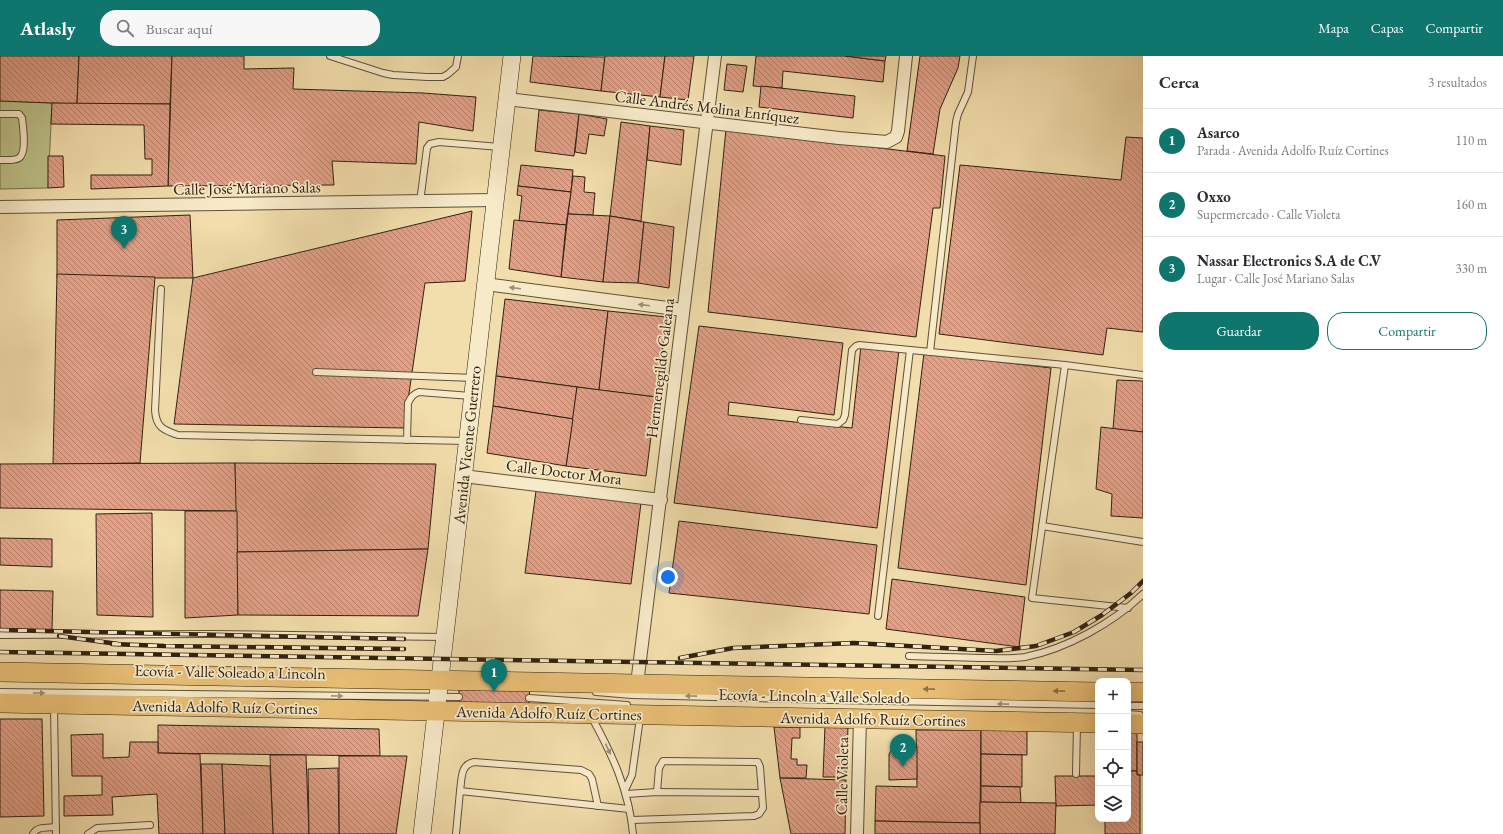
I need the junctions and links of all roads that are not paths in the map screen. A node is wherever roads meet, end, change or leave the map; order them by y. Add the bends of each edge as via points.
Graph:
1 (330, 56) edge
2 (458, 56) edge
3 (512, 56) edge
4 (714, 56) edge
5 (906, 56) edge
6 (973, 56) edge
7 (507, 99) junction
8 (0, 114) edge
9 (707, 123) junction
10 (501, 147) junction
11 (0, 160) edge
12 (495, 200) junction
13 (420, 202) junction
14 (0, 207) edge
15 (485, 284) junction
16 (161, 289) dead end
17 (683, 310) junction
18 (910, 350) junction
19 (930, 352) junction
20 (1065, 365) junction
21 (316, 372) dead end
22 (1143, 375) edge
23 (474, 378) junction
24 (472, 396) junction
25 (801, 420) dead end
26 (406, 440) junction
27 (467, 441) junction
28 (463, 476) junction
29 (661, 500) junction
30 (1042, 526) junction
31 (1143, 542) edge
32 (1143, 594) edge
33 (1128, 608) junction
34 (878, 616) dead end
35 (0, 635) edge
36 (444, 637) junction
37 (909, 656) dead end
38 (0, 672) edge
39 (637, 684) junction
40 (459, 687) dead end
41 (530, 688) dead end
42 (545, 689) dead end
43 (440, 691) junction
44 (0, 692) edge
45 (593, 692) dead end
46 (1095, 692) edge
47 (1131, 692) edge
48 (1143, 692) edge
49 (459, 697) dead end
50 (529, 698) dead end
51 (0, 703) edge
52 (54, 704) junction
53 (1095, 705) edge
54 (1131, 706) edge
55 (1143, 706) edge
56 (636, 710) junction
57 (590, 714) junction
58 (1131, 714) edge
59 (1143, 715) edge
60 (860, 718) junction
61 (1077, 723) junction
62 (1095, 723) edge
63 (1131, 724) edge
64 (1143, 724) edge
65 (1076, 774) dead end
66 (460, 790) junction
67 (626, 792) junction
68 (657, 792) junction
69 (761, 793) junction
70 (598, 806) junction
71 (630, 809) junction
72 (632, 820) junction
73 (150, 825) dead end
74 (56, 831) edge
75 (33, 834) edge
76 (88, 834) edge
77 (422, 834) edge
78 (456, 834) edge
79 (633, 834) edge
80 (857, 834) edge

1 - 2 lane via 369,70 427,77 443,77 448,74 456,67
3 - 7 main road, Avenida Vicente Guerrero
4 - 9 street, Hermenegildo Galeana
5 - 9 street, Calle Andrés Molina Enríquez via 898,130 896,137 887,142
6 - 19 lane via 968,92 956,122
7 - 9 street, Calle Andrés Molina Enríquez
7 - 10 main road, Avenida Vicente Guerrero
8 - 11 lane via 19,114 22,118 24,152 21,157 14,160
9 - 17 street, Hermenegildo Galeana
10 - 12 main road, Avenida Vicente Guerrero
10 - 13 lane via 439,142 430,144 427,148
12 - 13 street, Calle José Mariano Salas
12 - 15 main road, Avenida Vicente Guerrero
13 - 14 street, Calle José Mariano Salas
17 -> 15 street
15 - 23 main road, Avenida Vicente Guerrero
16 - 26 lane via 155,410 158,423 167,432 178,435
17 - 29 street, Hermenegildo Galeana
18 - 19 lane
18 - 25 lane via 856,346 852,350 843,420 838,424
18 - 34 lane
19 - 20 lane
20 - 22 lane
20 - 30 lane
21 - 23 lane
23 - 24 main road, Avenida Vicente Guerrero
24 - 26 lane via 420,392 414,394 408,403
24 - 27 main road, Avenida Vicente Guerrero
26 - 27 lane
27 - 28 main road, Avenida Vicente Guerrero
28 - 29 street, Calle Doctor Mora
28 - 36 main road, Avenida Vicente Guerrero
29 - 39 street, Hermenegildo Galeana
30 - 31 lane
30 - 33 lane via 1032,598
32 - 33 lane
33 - 37 lane via 1060,646 1024,657
35 - 36 lane
36 - 43 main road, Avenida Vicente Guerrero
38 - 43 main road, Avenida Adolfo Ruíz Cortines
39 - 43 main road, Avenida Adolfo Ruíz Cortines
46 -> 39 main road, Avenida Adolfo Ruíz Cortines
40 - 43 lane
41 - 42 lane
44 -> 43 lane
43 - 49 lane
43 - 52 main road, Avenida Adolfo Ruíz Cortines
43 - 57 main road, Avenida Adolfo Ruíz Cortines
43 - 77 main road, Avenida Vicente Guerrero
53 -> 45 lane
47 - 48 main road
50 - 56 lane
51 - 52 main road, Avenida Adolfo Ruíz Cortines
52 - 74 lane
54 - 55 lane
56 - 57 main road, Avenida Adolfo Ruíz Cortines
56 - 60 main road, Avenida Adolfo Ruíz Cortines
56 - 67 lane via 632,775
57 -> 67 lane
58 - 59 lane
60 - 61 main road, Avenida Adolfo Ruíz Cortines
60 - 80 street, Calle Violeta
61 - 62 main road, Avenida Adolfo Ruíz Cortines
61 - 65 lane
63 - 64 main road
66 - 70 lane
66 - 70 lane via 462,771 474,762 581,770 592,779
66 - 78 lane
67 - 68 lane
67 - 71 lane
68 - 69 lane
68 - 69 lane via 660,763 667,760 758,762
69 - 72 lane via 763,808 754,816
70 - 71 lane
71 - 72 lane
72 - 79 lane
73 - 76 lane via 97,828
74 - 75 lane via 39,828

